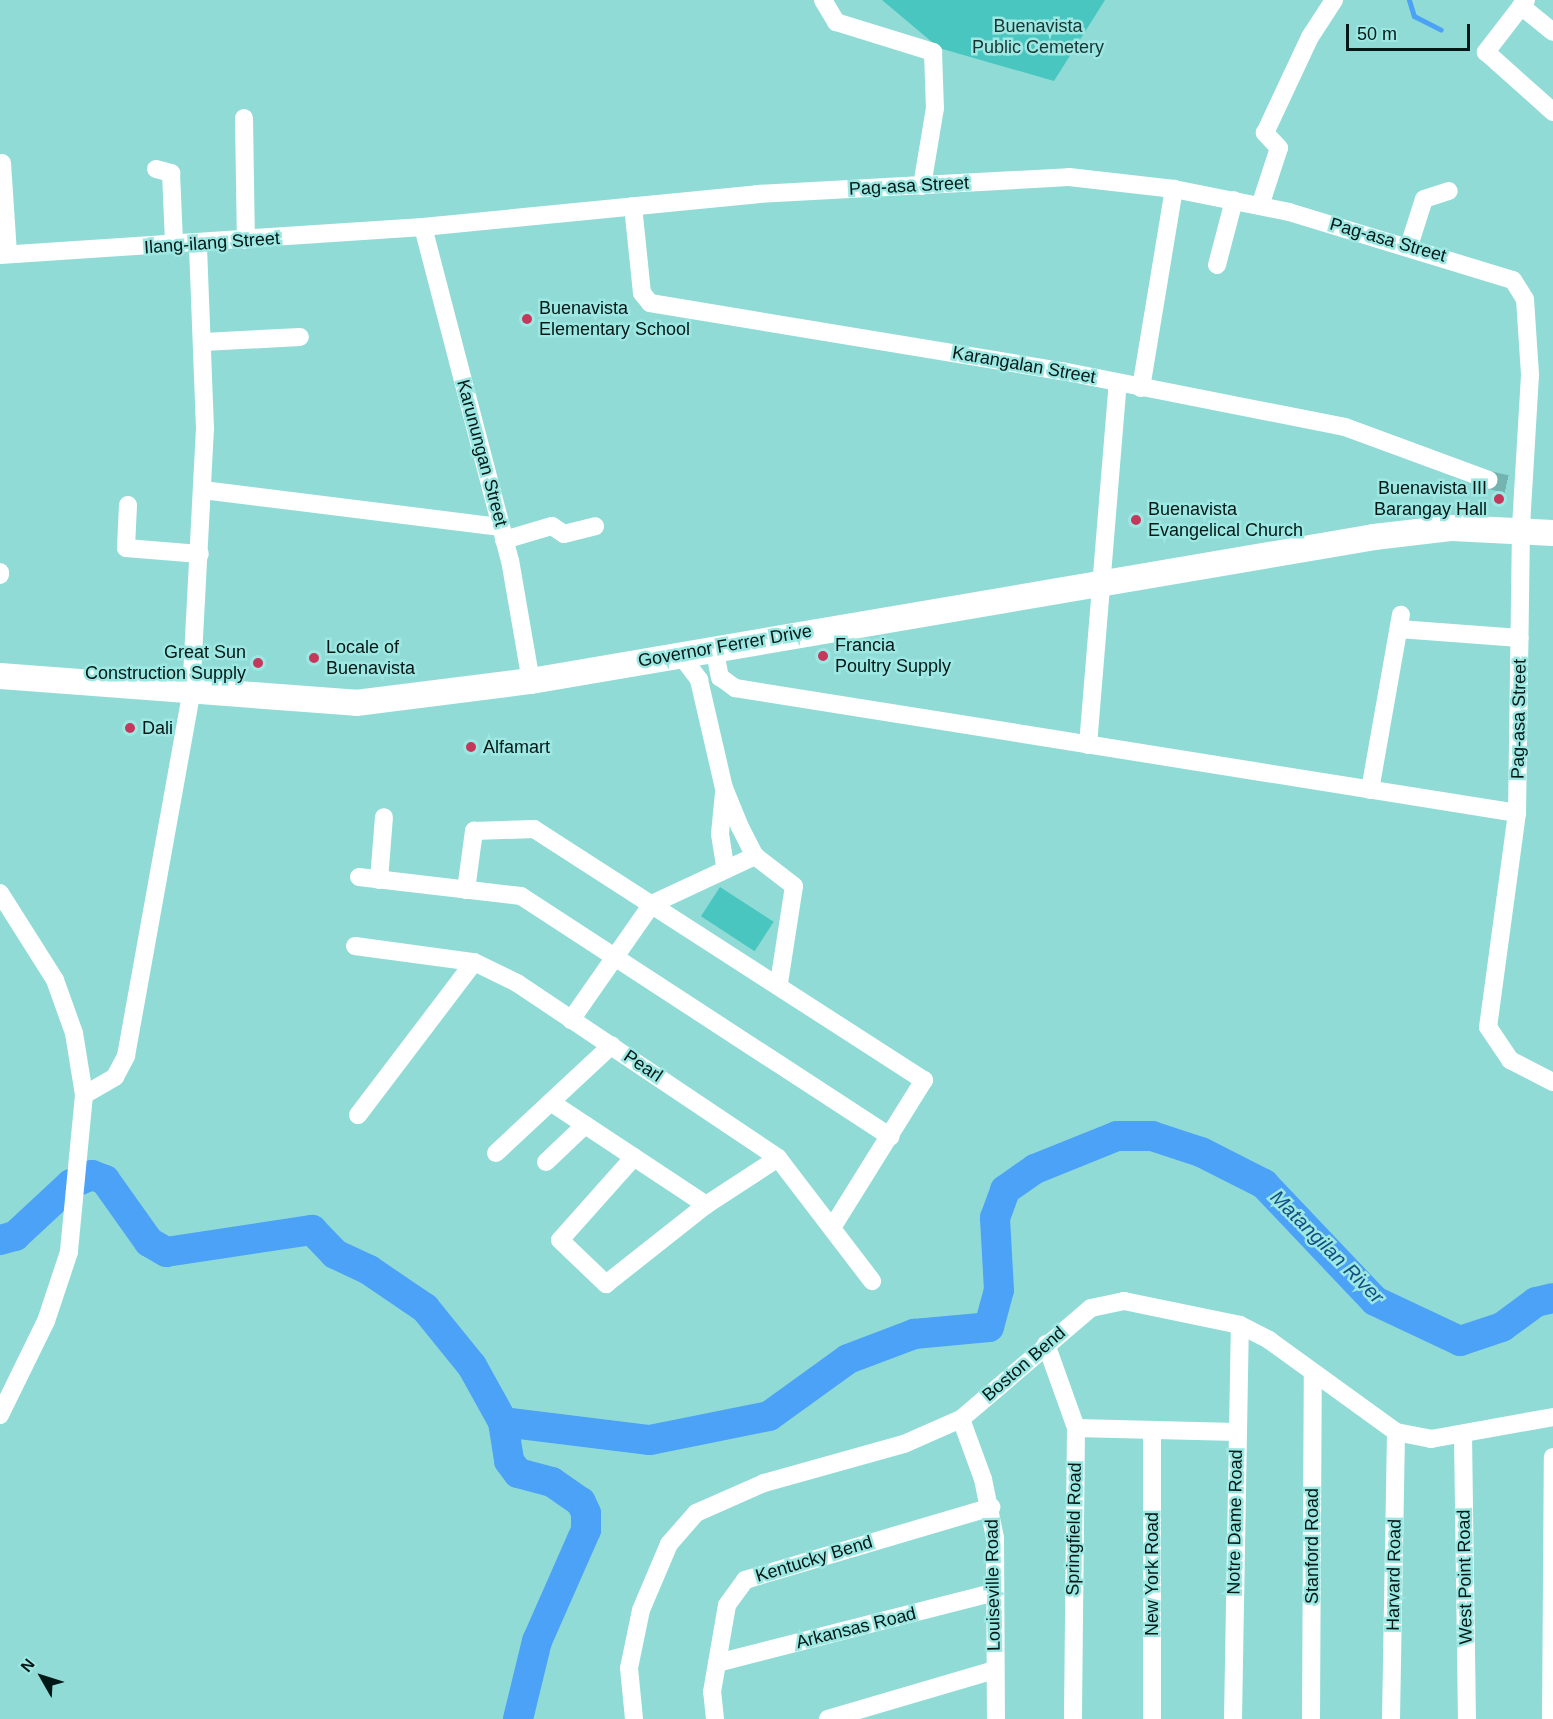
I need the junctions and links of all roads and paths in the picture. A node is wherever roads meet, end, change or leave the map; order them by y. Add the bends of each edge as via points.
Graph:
1 (823, 0) edge
2 (1334, 0) edge
3 (1523, 3) edge
4 (1553, 32) edge
5 (1553, 112) edge
6 (244, 118) dead end
7 (2, 163) dead end
8 (156, 169) dead end
9 (922, 186) junction
10 (1174, 189) junction
11 (1449, 191) dead end
12 (1234, 200) junction
13 (633, 206) junction
14 (1260, 206) junction
15 (423, 227) junction
16 (246, 240) junction
17 (174, 243) junction
18 (198, 244) junction
19 (1409, 246) junction
20 (4, 254) edge
21 (1217, 266) dead end
22 (300, 337) dead end
23 (204, 342) junction
24 (1118, 383) junction
25 (1141, 388) junction
26 (1489, 480) tunnel mouth
27 (203, 489) junction
28 (128, 505) dead end
29 (595, 526) dead end
30 (1521, 528) junction
31 (503, 533) junction
32 (1553, 533) edge
33 (200, 554) junction
34 (1099, 584) junction
35 (1520, 638) junction
36 (714, 647) junction
37 (679, 653) junction
38 (0, 676) edge
39 (531, 681) junction
40 (191, 695) junction
41 (1088, 745) junction
42 (724, 788) junction
43 (1370, 790) junction
44 (1517, 813) junction
45 (384, 817) dead end
46 (754, 856) junction
47 (726, 870) junction
48 (359, 877) dead end
49 (379, 880) junction
50 (466, 890) junction
51 (0, 893) edge
52 (652, 904) junction
53 (355, 946) dead end
54 (613, 955) junction
55 (474, 962) junction
56 (779, 983) junction
57 (571, 1020) junction
58 (612, 1045) junction
59 (1553, 1082) edge
60 (84, 1095) junction
61 (552, 1104) junction
62 (358, 1114) dead end
63 (585, 1125) junction
64 (890, 1137) junction
65 (496, 1153) dead end
66 (634, 1157) junction
67 (778, 1158) junction
68 (546, 1162) dead end
69 (706, 1205) junction
70 (832, 1226) junction
71 (872, 1281) dead end
72 (1240, 1325) junction
73 (1046, 1344) junction
74 (1313, 1373) junction
75 (0, 1414) edge
76 (1553, 1417) edge
77 (962, 1419) junction
78 (1076, 1428) junction
79 (1152, 1430) junction
80 (1236, 1432) junction
81 (1396, 1432) junction
82 (1463, 1435) junction
83 (1553, 1457) edge
84 (991, 1507) junction
85 (995, 1592) junction
86 (717, 1663) junction
87 (995, 1670) junction
88 (634, 1719) edge
89 (715, 1719) edge
90 (828, 1719) edge
91 (996, 1719) edge
92 (1073, 1719) edge
93 (1152, 1719) edge
94 (1233, 1719) edge
95 (1311, 1719) edge
96 (1391, 1719) edge
97 (1467, 1719) edge
98 (1551, 1719) edge

1 - 9 street via 836,22 933,52 935,108
2 - 14 street via 1310,37 1265,133 1279,148
3 - 4 street
3 - 5 street via 1486,52
6 - 16 street
7 - 20 street
8 - 17 street via 171,173
9 - 10 street, Pag-asa Street via 1069,177
9 - 13 street, Pag-asa Street
10 - 12 street, Pag-asa Street
10 - 25 street
11 - 19 street via 1424,199
12 - 14 street, Pag-asa Street
12 - 21 street
13 - 15 street, Pag-asa Street
13 - 24 street, Karangalan Street via 642,293 650,303
14 - 19 street, Pag-asa Street
15 - 16 street, Ilang-ilang Street
15 - 31 street, Karunungan Street
16 - 18 street, Ilang-ilang Street
17 - 18 street, Ilang-ilang Street
17 - 20 street, Ilang-ilang Street
18 - 23 street
19 - 30 street, Pag-asa Street via 1513,280 1523,292 1530,375 1520,487
22 - 23 street
23 - 27 street
24 - 25 street, Karangalan Street
24 - 34 street
25 - 26 street, Karangalan Street via 1346,427
27 - 31 street
27 - 33 street
28 - 33 street via 126,548
29 - 31 street via 564,534 552,526
30 - 32 main road, Governor Ferrer Drive
30 - 34 main road, Governor Ferrer Drive via 1374,537
30 - 35 street, Pag-asa Street
31 - 39 street, Karunungan Street
33 - 40 street
34 - 36 main road, Governor Ferrer Drive
34 - 41 street
35 - 43 street via 1400,622
35 - 44 street, Pag-asa Street
36 - 37 main road, Governor Ferrer Drive
36 - 41 street via 720,677 735,688
37 - 39 main road, Governor Ferrer Drive
37 - 42 street via 699,680
38 - 40 main road, Governor Ferrer Drive
39 - 40 main road, Governor Ferrer Drive via 356,703
40 - 60 street via 126,1056 115,1077
41 - 43 street
42 - 46 street
42 - 47 street via 720,834
43 - 44 street
44 - 59 street, Pag-asa Street via 1488,1027 1510,1060
45 - 49 street
46 - 47 street
46 - 56 street via 794,886
47 - 52 street
48 - 49 street
49 - 50 street
50 - 52 street via 474,831 534,829
50 - 54 street via 521,896
51 - 60 street via 55,980 74,1033
52 - 54 street
52 - 56 street
53 - 55 street, Pearl
54 - 57 street
54 - 64 street
55 - 57 street, Pearl
55 - 62 street
56 - 64 street via 924,1080
57 - 58 street, Pearl
58 - 61 street
58 - 67 street, Pearl
60 - 75 street via 71,1240 46,1322
61 - 63 street
61 - 65 street
63 - 66 street
63 - 68 street
64 - 70 street
66 - 69 street
66 - 69 street via 560,1240 606,1284
67 - 69 street
67 - 70 street, Pearl
70 - 71 street, Pearl
72 - 73 street, Boston Bend via 1124,1301 1091,1308
72 - 74 street, Boston Bend
72 - 80 street, Notre Dame Road
73 - 77 street, Boston Bend
73 - 78 street, Springfield Road
74 - 81 street, Boston Bend
74 - 95 street, Stanford Road
76 - 82 street, Boston Bend
77 - 84 street, Louiseville Road
77 - 88 street, Boston Bend via 904,1444 729,1496 696,1513 663,1553 641,1610 629,1668
78 - 79 street
78 - 92 street, Springfield Road
79 - 80 street
79 - 93 street, New York Road
80 - 94 street, Notre Dame Road
81 - 82 street, Boston Bend via 1431,1439
81 - 96 street, Harvard Road
82 - 97 street, West Point Road
83 - 98 street
84 - 85 street, Louiseville Road
84 - 86 street, Kentucky Bend via 745,1580 727,1605
85 - 86 street, Arkansas Road
85 - 87 street, Louiseville Road
86 - 89 street, Kentucky Bend via 712,1692
87 - 90 street
87 - 91 street, Louiseville Road

